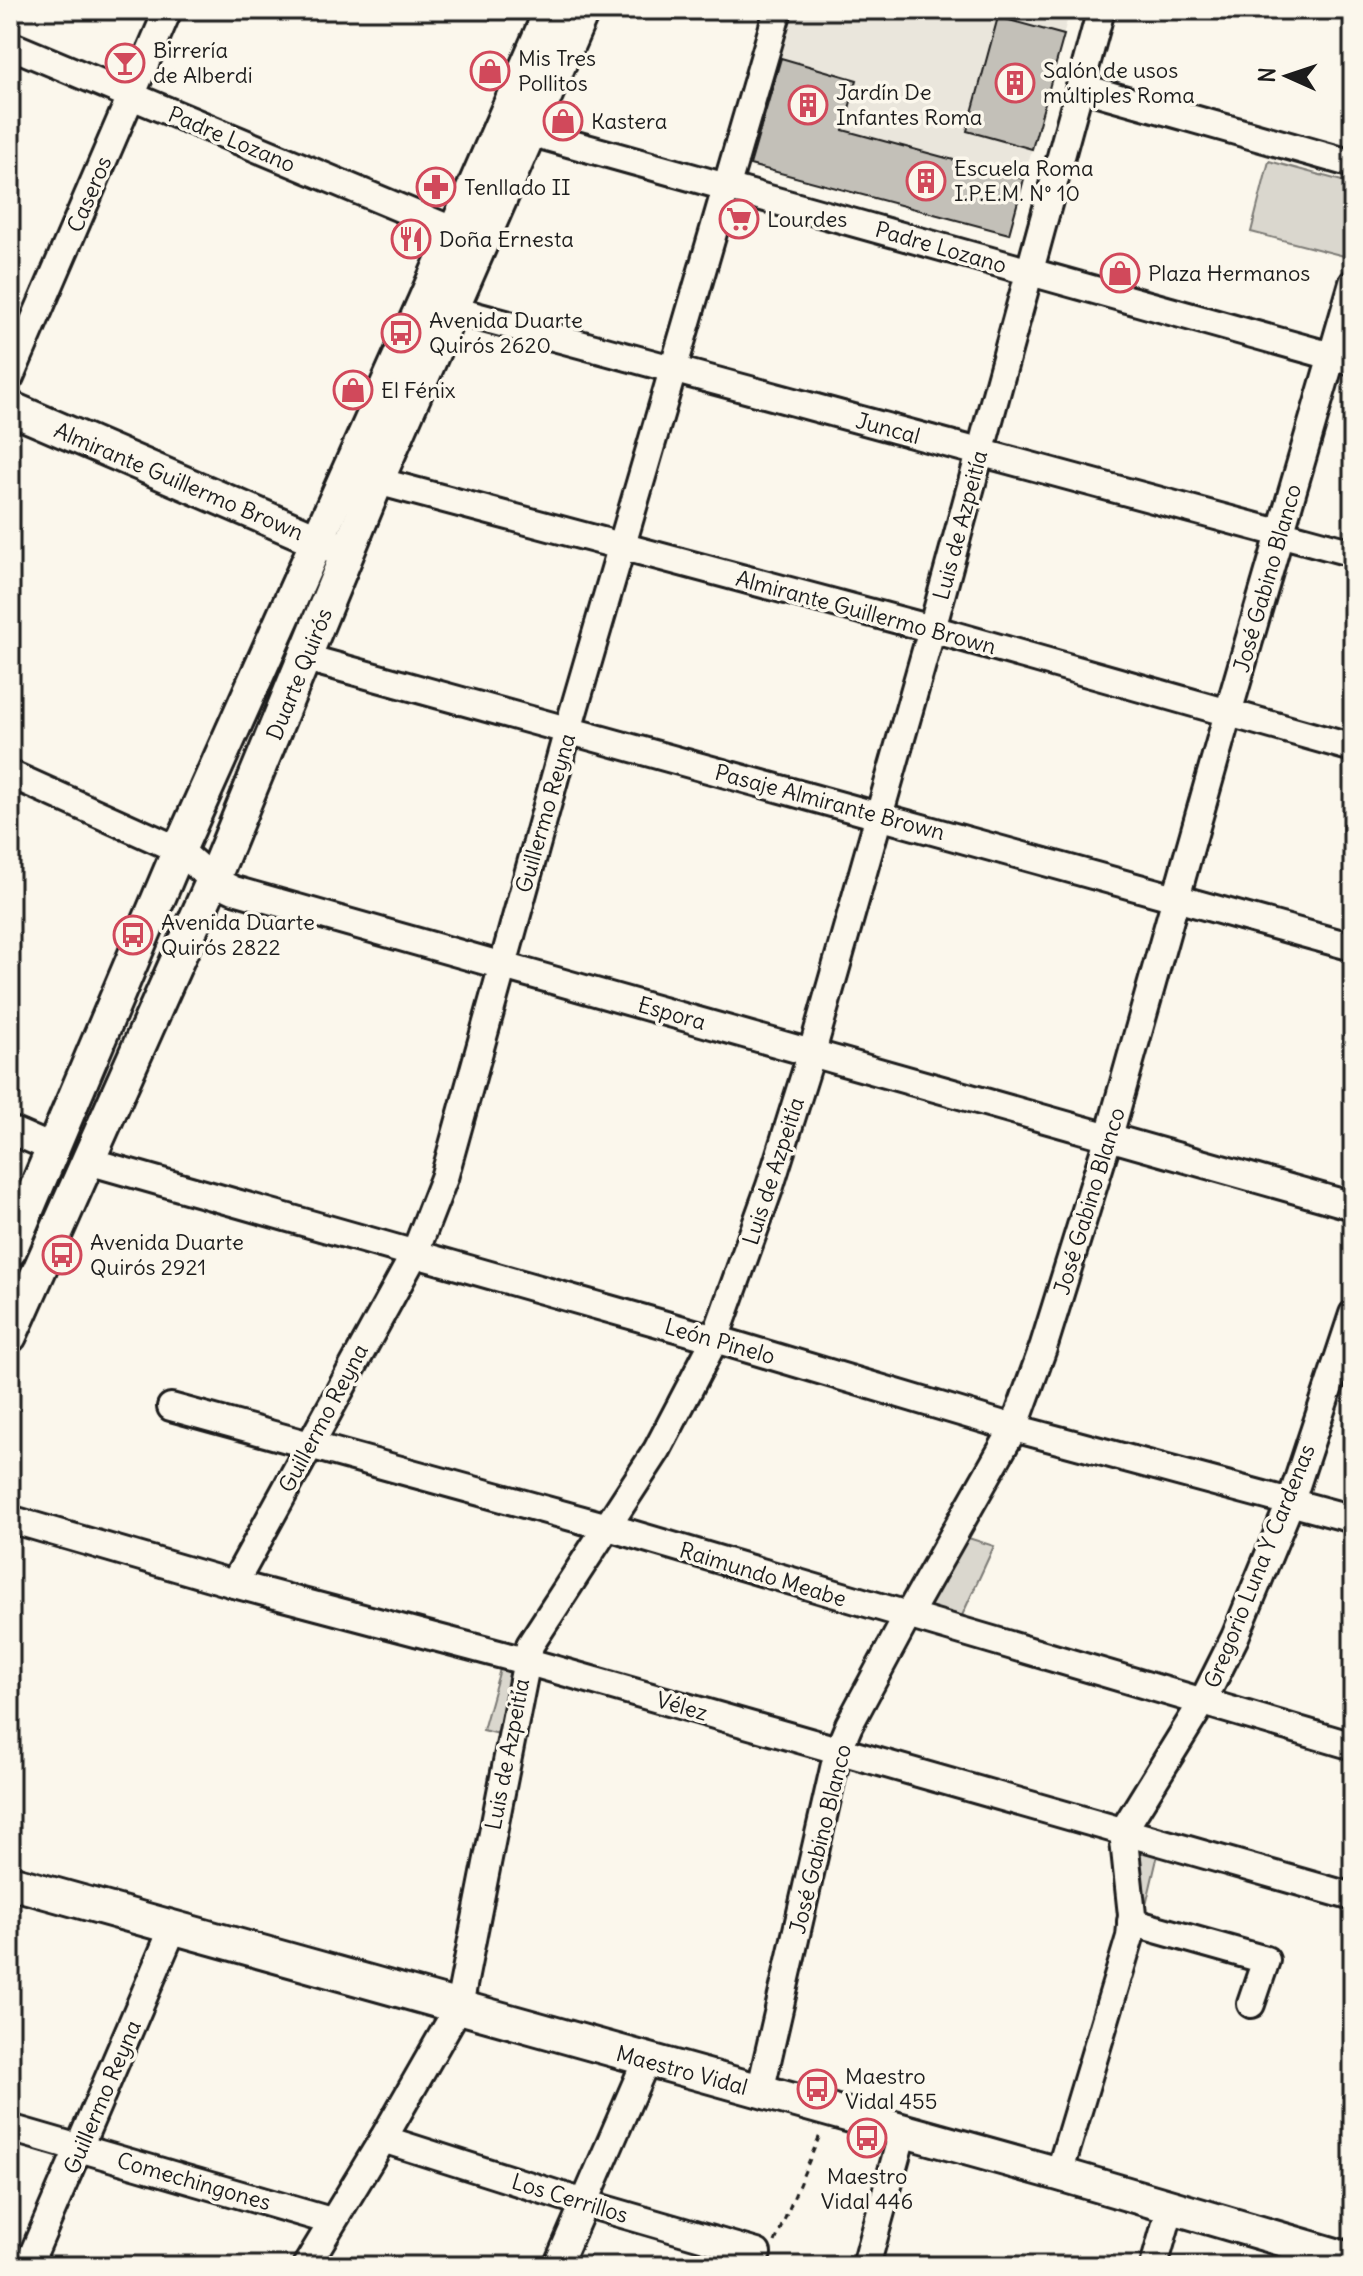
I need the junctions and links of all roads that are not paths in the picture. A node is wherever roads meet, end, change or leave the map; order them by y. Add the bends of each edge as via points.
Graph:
1 (168, 10) edge
2 (551, 10) edge
3 (583, 10) edge
4 (778, 10) edge
5 (1101, 10) edge
6 (10, 45) edge
7 (1080, 87) junction
8 (131, 97) junction
9 (529, 132) junction
10 (1353, 164) edge
11 (726, 186) junction
12 (455, 231) junction
13 (1030, 272) junction
14 (1353, 283) edge
15 (438, 306) junction
16 (1343, 359) edge
17 (673, 369) junction
18 (10, 377) edge
19 (10, 408) edge
20 (979, 453) junction
21 (377, 481) junction
22 (1281, 532) junction
23 (318, 541) junction
24 (623, 546) junction
25 (1353, 553) edge
26 (348, 554) junction
27 (932, 629) junction
28 (306, 658) junction
29 (1228, 713) junction
30 (568, 730) junction
31 (1353, 748) edge
32 (10, 774) edge
33 (879, 816) junction
34 (179, 850) junction
35 (213, 880) junction
36 (1177, 897) junction
37 (1353, 947) edge
38 (503, 965) junction
39 (812, 1052) junction
40 (10, 1130) edge
41 (1109, 1136) junction
42 (54, 1149) junction
43 (88, 1161) junction
44 (1353, 1206) edge
45 (10, 1250) edge
46 (414, 1255) junction
47 (1353, 1314) edge
48 (10, 1336) edge
49 (715, 1339) junction
50 (171, 1407) dead end
51 (1014, 1428) junction
52 (310, 1446) junction
53 (1291, 1501) junction
54 (10, 1519) edge
55 (1353, 1519) edge
56 (608, 1527) junction
57 (234, 1584) junction
58 (907, 1617) junction
59 (525, 1661) junction
60 (1202, 1703) junction
61 (1353, 1746) edge
62 (838, 1751) junction
63 (1123, 1831) junction
64 (10, 1882) edge
65 (1353, 1897) edge
66 (1131, 1922) junction
67 (173, 1928) junction
68 (1251, 2004) dead end
69 (459, 2006) junction
70 (646, 2061) junction
71 (760, 2092) junction
72 (10, 2128) edge
73 (903, 2131) junction
74 (383, 2139) junction
75 (80, 2148) junction
76 (1059, 2174) junction
77 (584, 2203) junction
78 (1171, 2206) junction
79 (331, 2221) junction
80 (757, 2253) road end
81 (1353, 2260) edge
82 (28, 2266) edge
83 (306, 2266) edge
84 (557, 2266) edge
85 (866, 2266) edge
86 (1154, 2266) edge

1 - 8 street, Caseros
2 - 12 main road, Duarte Quirós
3 - 9 main road, Duarte Quirós
4 - 11 street, Guillermo Reyna
5 - 7 street, Luis de Azpeitía
6 - 8 street, Padre Lozano
7 - 10 street
7 - 13 street, Luis de Azpeitía
8 - 12 street, Padre Lozano
8 - 18 street, Caseros
9 - 11 street, Padre Lozano
9 - 15 main road, Duarte Quirós
11 - 13 street, Padre Lozano
11 - 17 street, Guillermo Reyna
12 - 15 main road, Duarte Quirós
13 - 16 street, Padre Lozano
13 - 20 street, Luis de Azpeitía
14 - 16 street, José Gabino Blanco
15 - 17 street, Juncal
15 - 21 main road, Duarte Quirós
15 - 23 main road, Duarte Quirós
16 - 22 street, José Gabino Blanco
17 - 20 street, Juncal
17 - 24 street, Guillermo Reyna
19 - 23 main road, Almirante Guillermo Brown
20 - 22 street, Juncal
20 - 27 street, Luis de Azpeitía
21 - 24 street, Almirante Guillermo Brown
21 - 26 main road, Duarte Quirós
22 - 25 street, Juncal
22 - 29 street, José Gabino Blanco
23 - 26 main road, Almirante Guillermo Brown
23 - 34 main road, Duarte Quirós
24 - 27 street, Almirante Guillermo Brown
24 - 30 street, Guillermo Reyna
26 - 28 main road, Duarte Quirós
27 - 29 street, Almirante Guillermo Brown
27 - 33 street, Luis de Azpeitía
28 - 30 street, Pasaje Almirante Brown
28 - 35 main road, Duarte Quirós
29 - 31 street, Almirante Guillermo Brown
29 - 36 street, José Gabino Blanco
30 - 33 street, Pasaje Almirante Brown
30 - 38 street, Guillermo Reyna
32 - 34 street, Espora
33 - 36 street, Pasaje Almirante Brown
33 - 39 street, Luis de Azpeitía
34 - 35 street, Espora
34 - 42 main road, Duarte Quirós
35 - 38 street, Espora
35 - 43 main road, Duarte Quirós
36 - 37 street, Pasaje Almirante Brown
36 - 41 street, José Gabino Blanco
38 - 39 street, Espora
38 - 46 street, Guillermo Reyna via 458,1135
39 - 41 street, Espora
39 - 49 street, Luis de Azpeitía
40 - 42 street
41 - 44 street, Espora
41 - 51 street, José Gabino Blanco
42 - 45 main road, Duarte Quirós
43 - 46 street, León Pinelo
43 - 48 main road, Duarte Quirós
46 - 49 street, León Pinelo
46 - 52 street, Guillermo Reyna
47 - 53 street, Gregorio Luna Y Cardenas
49 - 51 street, León Pinelo
49 - 56 street, Luis de Azpeitía via 657,1450
50 - 52 street, Raimundo Meabe
51 - 53 street, León Pinelo
51 - 58 street, José Gabino Blanco
52 - 56 street, Raimundo Meabe
52 - 57 street, Guillermo Reyna
53 - 55 street, León Pinelo
53 - 60 street, Gregorio Luna Y Cardenas
54 - 57 street, Vélez
56 - 58 street, Raimundo Meabe
56 - 59 street, Luis de Azpeitía via 534,1637
57 - 59 street, Vélez
58 - 60 street, Raimundo Meabe
58 - 62 street, José Gabino Blanco
59 - 62 street, Vélez
59 - 69 street, Luis de Azpeitía
60 - 61 street, Raimundo Meabe
60 - 63 street, Gregorio Luna Y Cardenas
62 - 63 street, Vélez
62 - 71 street, José Gabino Blanco
63 - 65 street, Vélez
63 - 66 street
64 - 67 main road, Maestro Vidal
66 - 68 street via 1266,1960
66 - 76 street
67 - 69 main road, Maestro Vidal
67 - 75 street, Guillermo Reyna
69 - 70 main road, Maestro Vidal
69 - 74 street, Luis de Azpeitía
70 - 71 main road, Maestro Vidal
70 - 77 street
71 - 73 main road, Maestro Vidal
72 - 75 street, Comechingones
73 - 76 main road, Maestro Vidal
73 - 85 street
74 - 77 street, Los Cerrillos
74 - 79 street, Luis de Azpeitía
75 - 79 street, Comechingones
75 - 82 street, Guillermo Reyna
76 - 78 main road, Maestro Vidal
77 - 80 street, Los Cerrillos
77 - 84 street
78 - 81 main road, Maestro Vidal
78 - 86 street
79 - 83 street, Luis de Azpeitía

